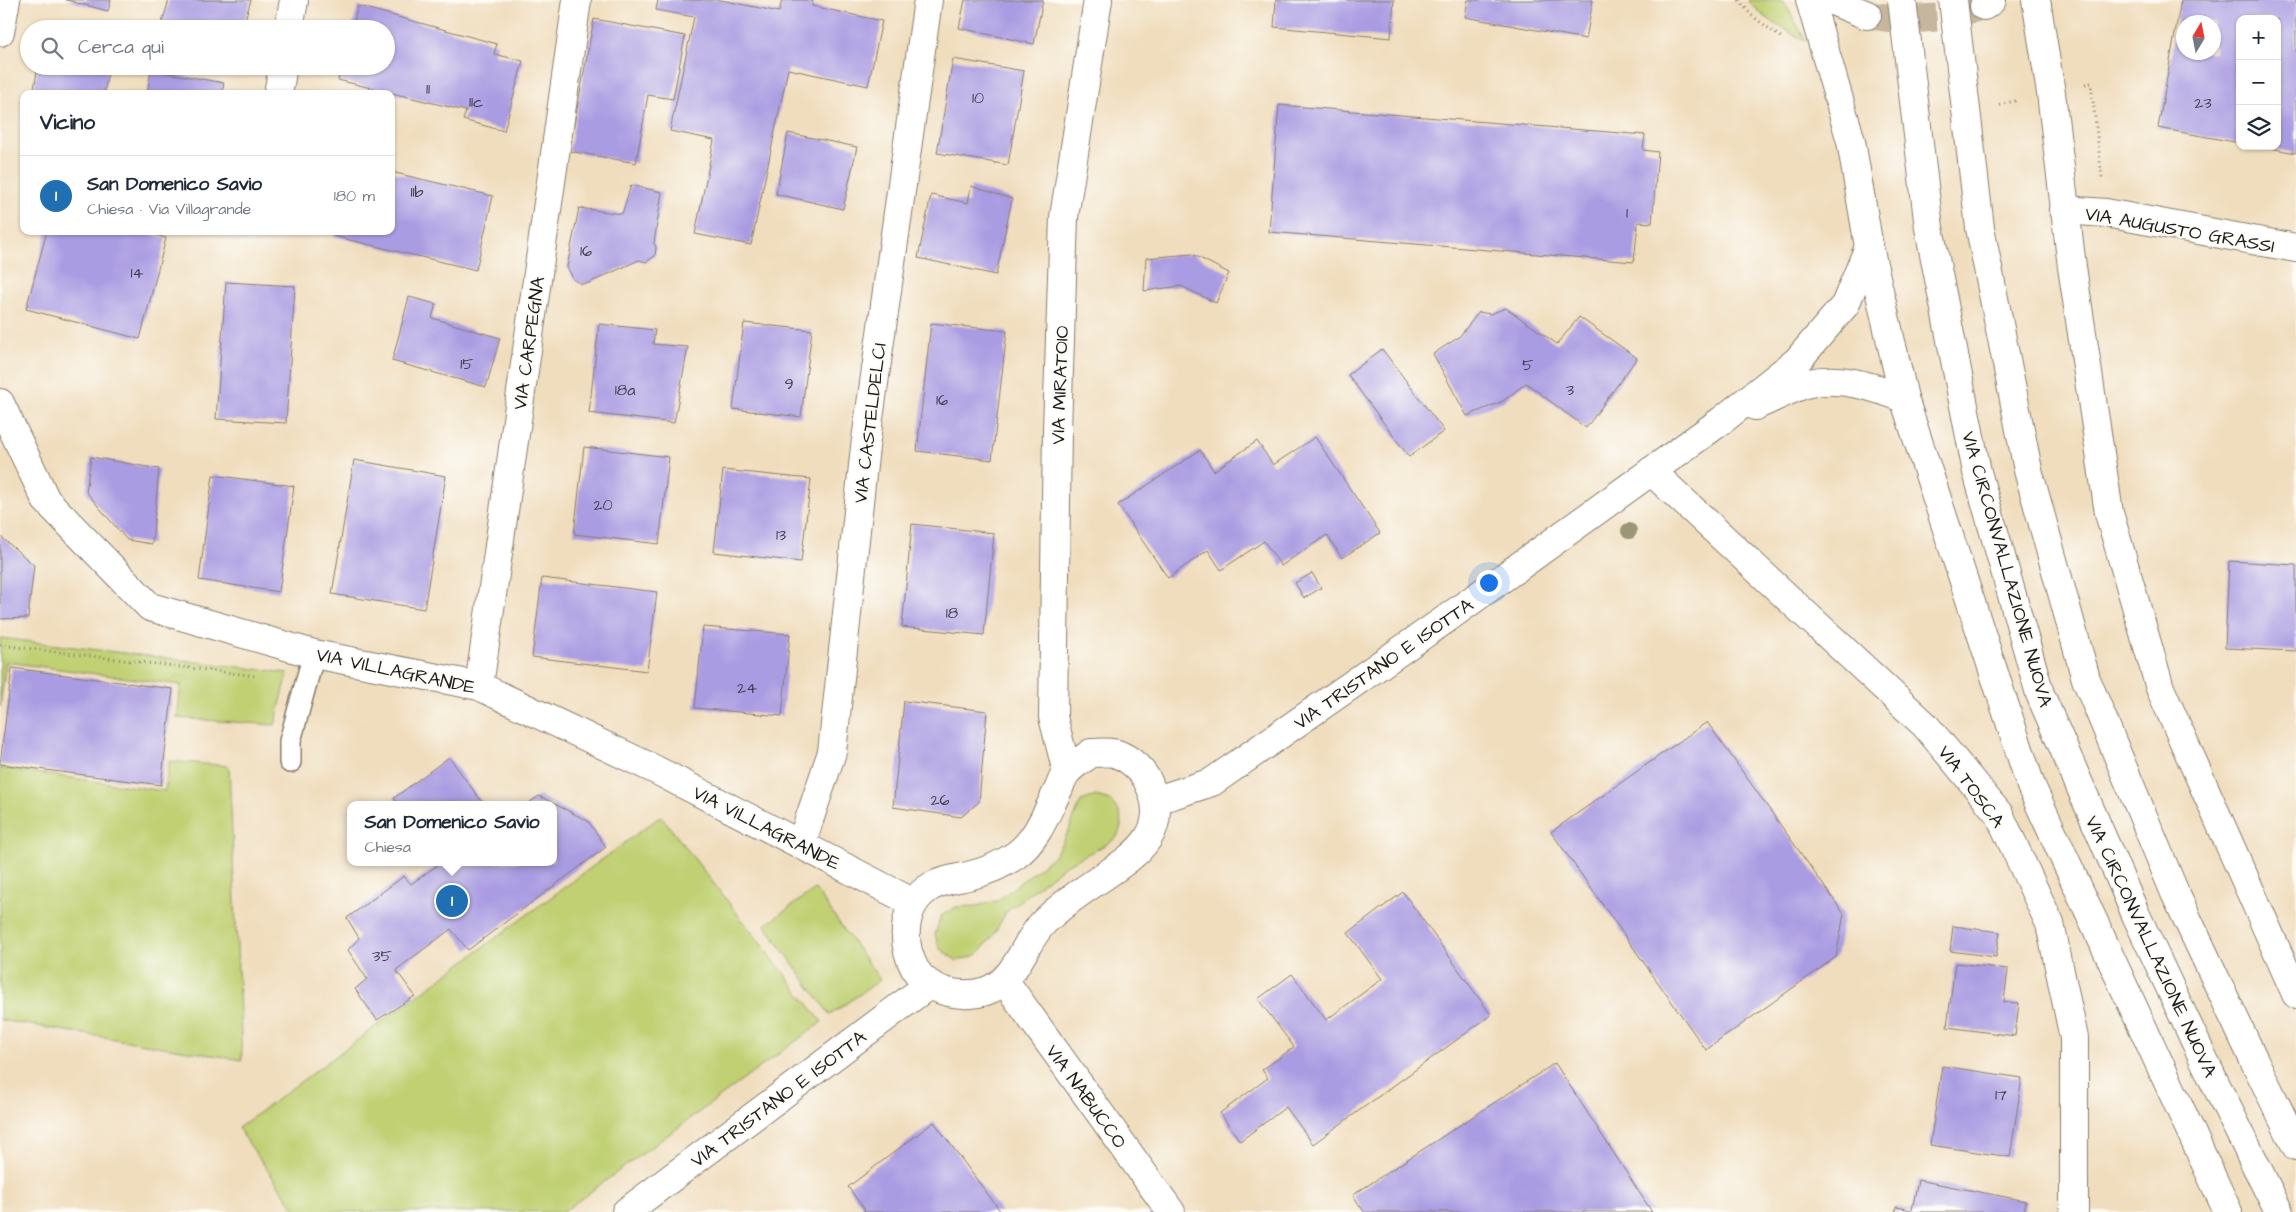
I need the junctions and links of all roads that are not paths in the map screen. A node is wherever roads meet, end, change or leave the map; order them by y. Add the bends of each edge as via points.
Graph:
1 (6, 0) edge
2 (294, 0) edge
3 (575, 0) edge
4 (928, 0) edge
5 (1098, 0) edge
6 (1810, 0) edge
7 (1830, 0) edge
8 (1902, 0) edge
9 (1953, 0) edge
10 (2036, 0) edge
11 (1867, 15) tunnel mouth
12 (291, 20) edge
13 (0, 32) edge
14 (281, 75) edge
15 (279, 90) edge
16 (2064, 210) junction
17 (1869, 247) junction
18 (2296, 248) edge
19 (1904, 398) junction
20 (0, 403) edge
21 (1721, 421) junction
22 (1652, 471) junction
23 (314, 654) junction
24 (479, 686) junction
25 (290, 762) dead end
26 (1067, 772) junction
27 (1157, 800) junction
28 (801, 844) junction
29 (914, 903) junction
30 (1004, 980) junction
31 (930, 984) junction
32 (2296, 994) edge
33 (2296, 1146) edge
34 (626, 1212) edge
35 (1170, 1212) edge
36 (2074, 1212) edge
37 (2228, 1212) edge
38 (2279, 1212) edge

1 - 13 street
2 - 12 street
3 - 24 street, VIA CARPEGNA
4 - 28 street, VIA CASTELDELCI via 865,447 832,752
5 - 26 street, VIA MIRATOIO via 1064,217 1053,717
6 - 17 street via 1851,141
7 - 11 street
8 - 38 street, VIA CIRCONVALLAZIONE NUOVA, bridge via 1930,228 1977,472 2040,694 2136,915
9 - 33 street, bridge via 1980,228 2028,470 2083,670 2175,893
10 - 16 street via 2051,92
14 - 15 street
16 - 18 street, VIA AUGUSTO GRASSI via 2106,213
16 - 32 street via 2109,513 2155,670 2164,698
17 - 19 street
17 - 21 street, VIA TRISTANO E ISOTTA via 1845,305 1797,361
19 - 21 street, VIA TRISTANO E ISOTTA via 1842,381 1809,383
19 - 37 street via 2031,786
20 - 23 street, VIA VILLAGRANDE via 46,500 150,607
21 - 22 street, VIA TRISTANO E ISOTTA
22 - 27 street, VIA TRISTANO E ISOTTA via 1212,782
22 - 36 street, VIA TOSCA via 1925,725 1999,814 2050,924 2074,1038
23 - 24 street, VIA VILLAGRANDE
23 - 25 lane via 290,741
24 - 28 street, VIA VILLAGRANDE via 654,769
26 - 27 street via 1091,753 1117,754 1144,773
26 - 29 street via 1043,823 1018,854 996,867 944,880 925,890
27 - 30 street via 1154,826 1141,849 1042,924
28 - 29 street, VIA VILLAGRANDE
29 - 31 street via 907,920 906,947 917,972
30 - 31 street via 987,991 968,995 948,992
30 - 35 street, VIA NABUCCO
31 - 34 street, VIA TRISTANO E ISOTTA

